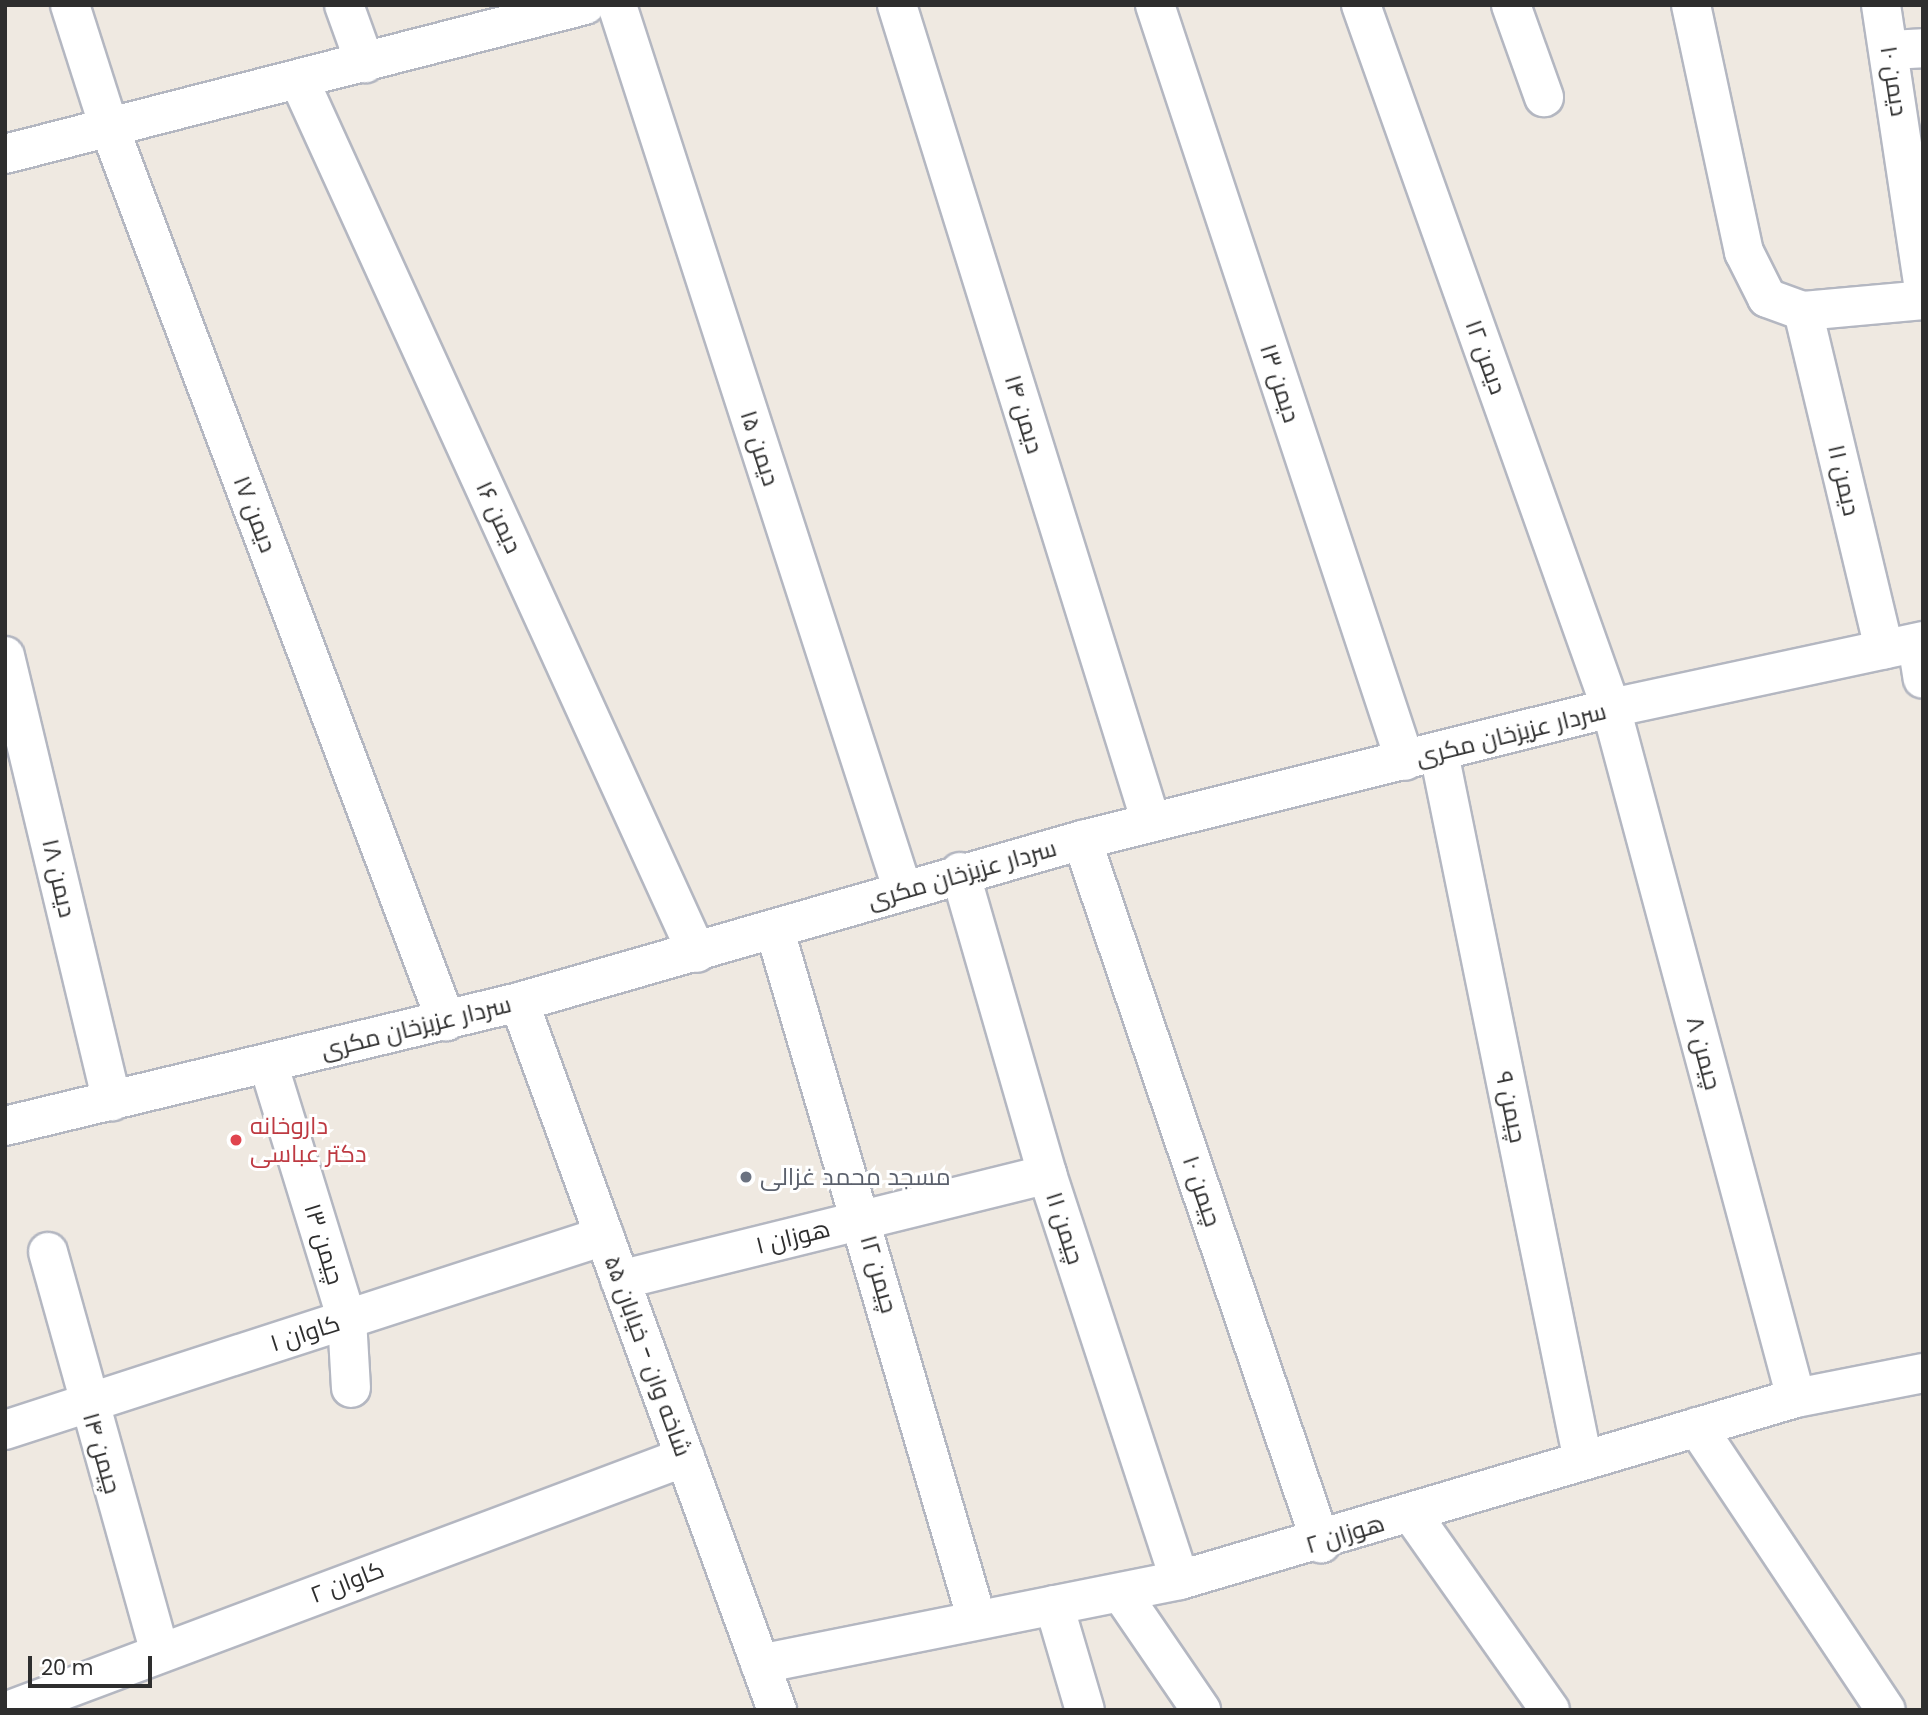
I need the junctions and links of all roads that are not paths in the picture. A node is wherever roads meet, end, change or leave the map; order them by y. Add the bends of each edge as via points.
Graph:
1 (70, 5) edge
2 (344, 5) edge
3 (585, 5) edge
4 (617, 5) edge
5 (897, 5) edge
6 (1155, 5) edge
7 (1361, 5) edge
8 (1511, 5) edge
9 (1691, 5) edge
10 (1881, 5) edge
11 (1906, 49) edge
12 (365, 63) junction
13 (300, 82) junction
14 (1544, 97) dead end
15 (108, 124) junction
16 (5, 155) edge
17 (1923, 282) edge
18 (1923, 300) edge
19 (1803, 311) junction
20 (1912, 653) edge
21 (5, 656) edge
22 (1611, 708) junction
23 (1422, 757) junction
24 (1151, 822) junction
25 (1082, 839) junction
26 (960, 872) junction
27 (903, 891) junction
28 (775, 931) junction
29 (697, 953) junction
30 (519, 1002) junction
31 (446, 1021) junction
32 (268, 1063) junction
33 (112, 1101) junction
34 (5, 1126) edge
35 (1047, 1174) junction
36 (864, 1219) junction
37 (604, 1236) junction
38 (48, 1252) dead end
39 (620, 1279) junction
40 (347, 1319) junction
41 (1923, 1373) edge
42 (351, 1388) dead end
43 (1796, 1398) junction
44 (87, 1403) junction
45 (1697, 1427) junction
46 (5, 1430) edge
47 (685, 1457) junction
48 (1583, 1461) junction
49 (1411, 1513) junction
50 (1321, 1543) junction
51 (1180, 1580) junction
52 (1121, 1593) junction
53 (1054, 1605) junction
54 (977, 1620) junction
55 (160, 1652) junction
56 (760, 1664) junction
57 (10, 1710) edge
58 (777, 1710) edge
59 (1085, 1710) edge
60 (1201, 1710) edge
61 (1550, 1710) edge
62 (1886, 1710) edge

1 - 15 street, دیمن ۱۷
2 - 12 street
3 - 12 street
4 - 27 street, دیمن ۱۵
5 - 24 street, دیمن ۱۴
6 - 23 street, دیمن ۱۳
7 - 22 street, دیمن ۱۲
8 - 14 street
9 - 19 street via 1744,252 1767,298
10 - 11 street, دیمن ۱۰
11 - 17 street, دیمن ۱۰
12 - 13 street
13 - 15 street
13 - 29 street, دیمن ۱۶
15 - 16 street
15 - 31 street, دیمن ۱۷
18 - 19 street
19 - 20 street, دیمن ۱۱
20 - 22 street, سردار عزیزخان مکری
21 - 33 street, دیمن ۱۸
22 - 23 street, سردار عزیزخان مکری
22 - 43 street, چیمن ۸
23 - 24 street, سردار عزیزخان مکری
23 - 48 street, چیمن ۹
24 - 25 street, سردار عزیزخان مکری
25 - 26 street, سردار عزیزخان مکری
25 - 50 street, چیمن ۱۰
26 - 27 street, سردار عزیزخان مکری
26 - 35 street, چیمن ۱۱
27 - 28 street, سردار عزیزخان مکری
28 - 29 street, سردار عزیزخان مکری
28 - 36 street, چیمن ۱۲
29 - 30 street, سردار عزیزخان مکری
30 - 31 street, سردار عزیزخان مکری
30 - 37 street, شاخه وان - خیابان ۵۵
31 - 32 street, سردار عزیزخان مکری
32 - 33 street, سردار عزیزخان مکری
32 - 40 street, چیمن ۱۳
33 - 34 street, سردار عزیزخان مکری
35 - 36 street, هوزان ۱
35 - 51 street, چیمن ۱۱
36 - 39 street, هوزان ۱
36 - 54 street, چیمن ۱۲
37 - 39 street, شاخه وان - خیابان ۵۵
37 - 40 street, کاوان ۱
38 - 44 street, چیمن ۱۴
39 - 47 street, شاخه وان - خیابان ۵۵
40 - 42 street, چیمن ۱۳
40 - 44 street, کاوان ۱
41 - 43 street, هوزان ۲
43 - 45 street, هوزان ۲
44 - 46 street, کاوان ۱
44 - 55 street, چیمن ۱۴
45 - 48 street, هوزان ۲
45 - 62 street
47 - 55 street, کاوان ۲
47 - 56 street, شاخه وان - خیابان ۵۵
48 - 49 street, هوزان ۲
49 - 50 street, هوزان ۲
49 - 61 street
50 - 51 street, هوزان ۲
51 - 52 street, هوزان ۲
52 - 53 street, هوزان ۲
52 - 60 street
53 - 54 street, هوزان ۲
53 - 59 street
54 - 56 street, هوزان ۲
55 - 57 street, کاوان ۲
56 - 58 street, شاخه وان - خیابان ۵۵

